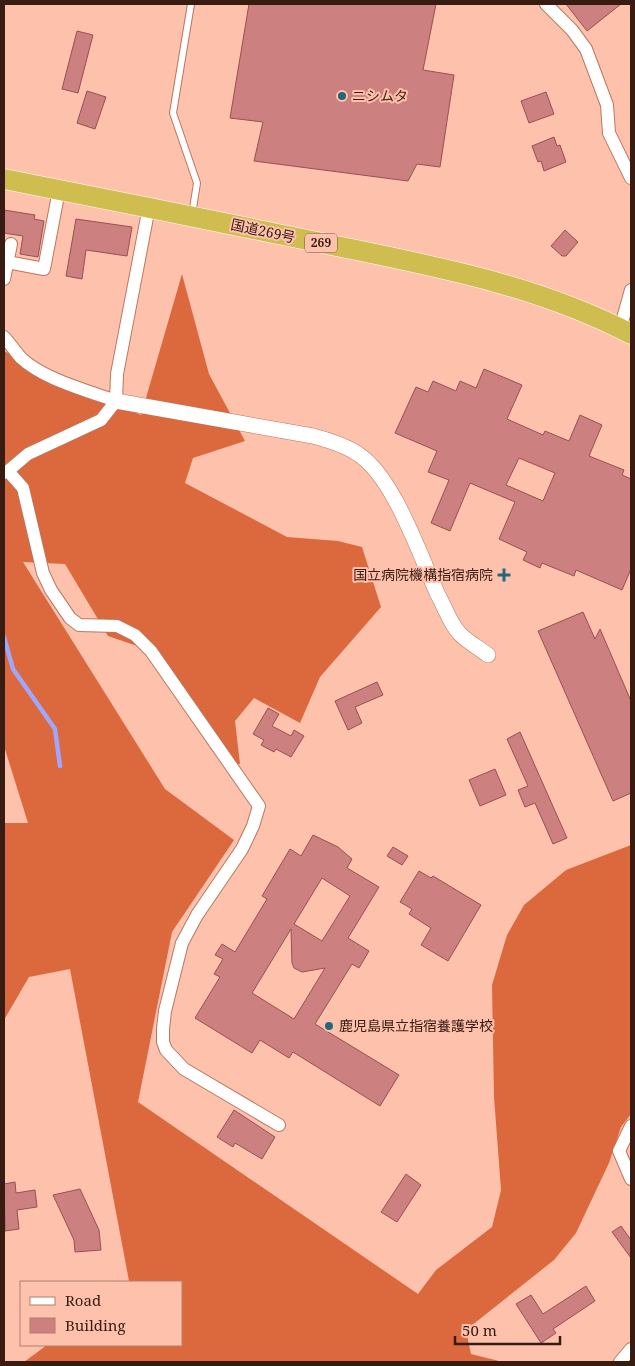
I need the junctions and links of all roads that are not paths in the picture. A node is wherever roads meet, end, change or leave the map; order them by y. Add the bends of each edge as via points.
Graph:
1 (191, 4) edge
2 (546, 4) edge
3 (631, 178) edge
4 (4, 179) edge
5 (59, 190) junction
6 (149, 208) junction
7 (192, 216) junction
8 (11, 244) dead end
9 (7, 262) junction
10 (4, 279) edge
11 (631, 290) edge
12 (626, 331) edge
13 (4, 337) edge
14 (116, 401) junction
15 (6, 472) edge
16 (488, 655) dead end
17 (279, 1125) dead end
18 (631, 1126) edge
19 (631, 1179) edge
20 (631, 1349) edge
21 (620, 1362) edge

1 - 7 lane via 172,113 197,183
2 - 3 street via 586,49 607,105 609,133
4 - 5 highway, 国道269号 / 269
5 - 6 highway, 国道269号 / 269
5 - 9 street via 44,269
6 - 7 highway, 国道269号 / 269
6 - 14 street via 117,374
7 - 12 highway, 国道269号 / 269 via 497,282 565,304
8 - 9 street
9 - 10 street
11 - 12 street
13 - 14 street via 35,368
14 - 15 street via 101,420 28,454
14 - 16 street via 313,436 359,454 381,476 404,517 451,620 460,634
15 - 17 street via 23,488 43,573 70,618 79,624 118,626 135,635 151,651 259,806 242,848 182,944 164,1012 163,1042 171,1057 184,1069
18 - 19 street via 619,1151
20 - 21 street

